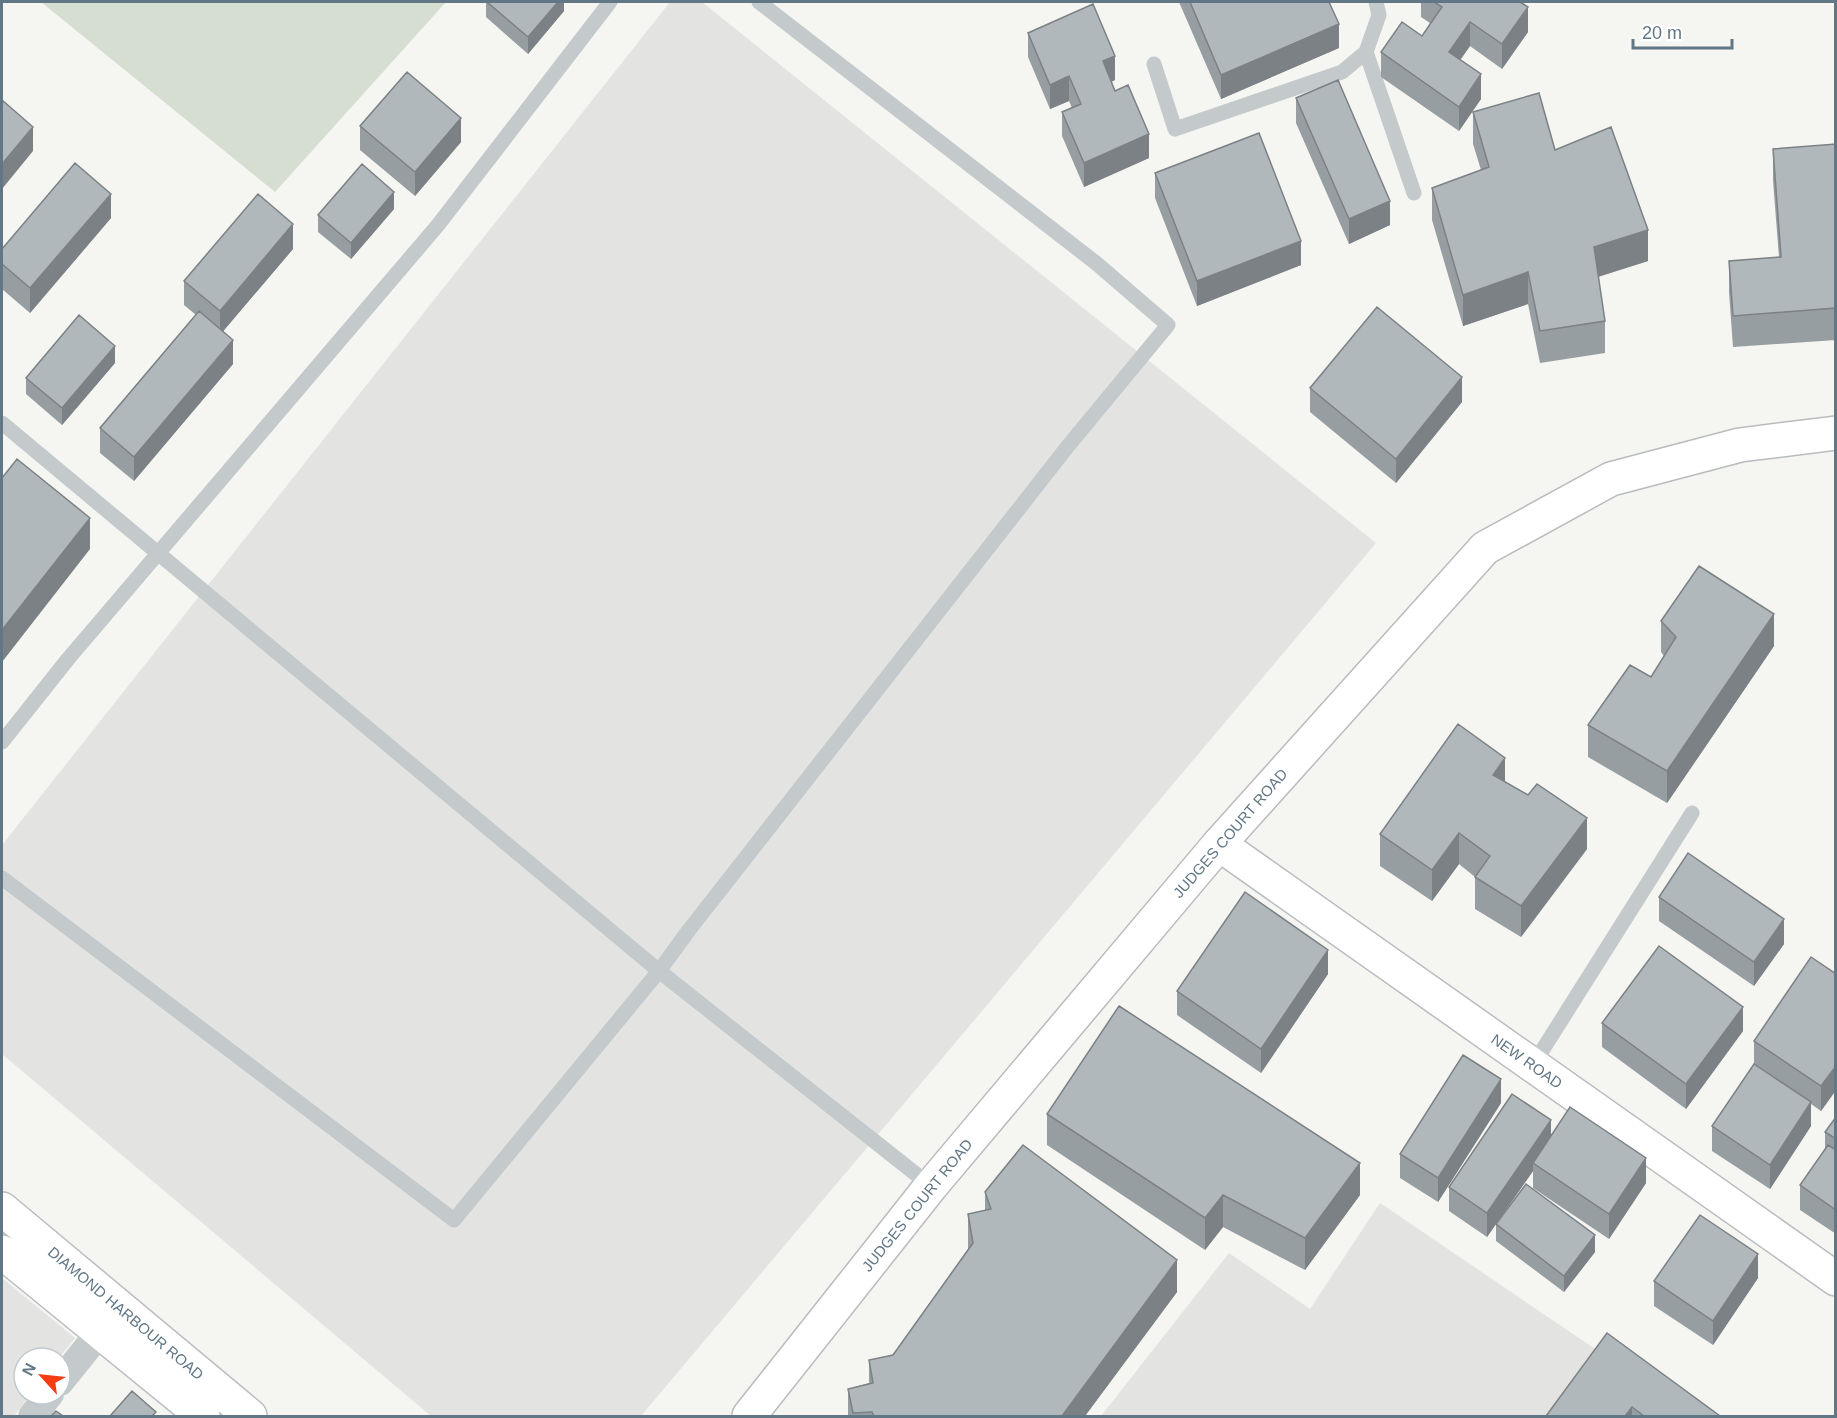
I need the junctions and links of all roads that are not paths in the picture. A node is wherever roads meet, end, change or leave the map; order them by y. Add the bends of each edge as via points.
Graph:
1 (610, 2) edge
2 (759, 2) edge
3 (1376, 2) edge
4 (1366, 52) junction
5 (1154, 64) dead end
6 (1414, 193) dead end
7 (2, 423) edge
8 (1836, 433) edge
9 (157, 554) junction
10 (2, 742) edge
11 (1692, 813) dead end
12 (1219, 844) junction
13 (2, 878) edge
14 (659, 971) junction
15 (1533, 1065) junction
16 (931, 1186) junction
17 (2, 1209) edge
18 (2, 1252) edge
19 (1836, 1279) edge
20 (100, 1332) junction
21 (72, 1367) edge
22 (202, 1416) edge
23 (250, 1416) edge
24 (749, 1416) edge

1 - 9 lane via 438,225
2 - 14 lane via 1096,263 1168,325
3 - 4 lane via 1379,15
4 - 5 lane via 1342,72 1175,129
4 - 6 lane
7 - 9 lane
8 - 12 main road, JUDGES COURT ROAD via 1740,445 1611,479 1485,548
9 - 10 lane
9 - 14 lane
11 - 15 lane
12 - 15 main road, NEW ROAD
12 - 16 main road, JUDGES COURT ROAD
13 - 14 lane via 454,1220
14 - 16 lane
15 - 19 main road, NEW ROAD
16 - 24 main road, JUDGES COURT ROAD
17 - 23 main road, DIAMOND HARBOUR ROAD
18 - 20 main road, DIAMOND HARBOUR ROAD
20 - 21 street
20 - 22 main road, DIAMOND HARBOUR ROAD

